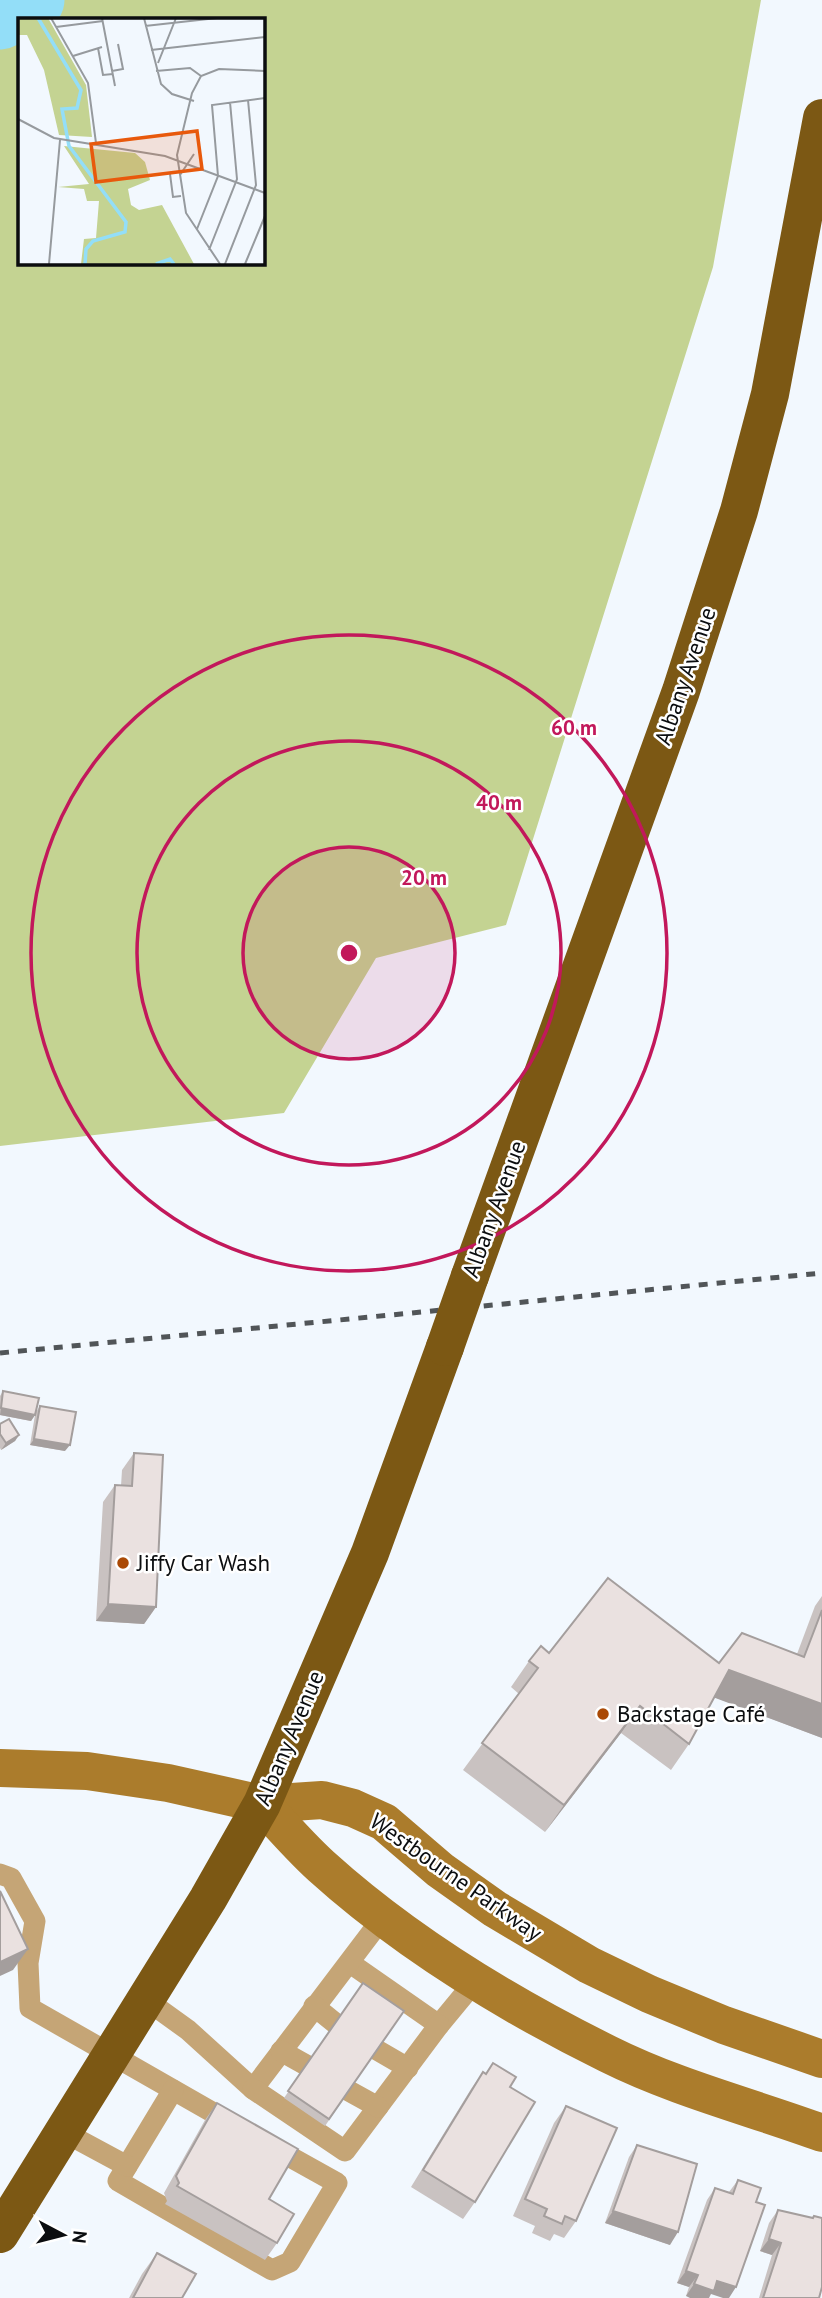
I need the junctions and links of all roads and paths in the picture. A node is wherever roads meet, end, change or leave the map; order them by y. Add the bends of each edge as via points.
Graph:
1 (822, 118) edge
2 (0, 1768) edge
3 (262, 1804) junction
4 (0, 1874) edge
5 (384, 1916) junction
6 (350, 1963) junction
7 (477, 1979) junction
8 (145, 1999) junction
9 (314, 2006) junction
10 (335, 2023) edge
11 (439, 2025) junction
12 (377, 2050) edge
13 (281, 2051) junction
14 (110, 2056) junction
15 (822, 2059) edge
16 (306, 2065) edge
17 (408, 2068) junction
18 (173, 2090) junction
19 (253, 2090) junction
20 (349, 2091) edge
21 (378, 2108) junction
22 (62, 2131) junction
23 (822, 2133) edge
24 (127, 2166) junction
25 (0, 2234) edge

1 - 3 highway, Albany Avenue, bridge via 770,394 736,522 681,691 370,1553
2 - 3 main road, Westbourne Parkway via 87,1771 181,1785
3 - 5 main road via 321,1866
3 - 8 highway, Albany Avenue
3 - 15 main road, Westbourne Parkway via 322,1800 367,1813 495,1909 589,1965 724,2025
4 - 14 lane via 11,1878 35,1921 28,1963 30,2008
5 - 6 lane
5 - 7 main road
6 - 9 lane
6 - 11 lane
7 - 11 lane
7 - 23 main road via 610,2055
8 - 14 highway, Albany Avenue
8 - 19 lane via 188,2030
9 - 10 lane
9 - 13 lane
11 - 17 lane
12 - 17 lane
13 - 16 lane
13 - 19 lane
14 - 18 lane
14 - 22 highway, Albany Avenue
17 - 21 lane
18 - 24 lane
18 - 24 lane via 337,2183 290,2262 272,2270 118,2181
19 - 21 lane via 345,2151
20 - 21 lane
22 - 24 lane
22 - 25 highway, Albany Avenue

